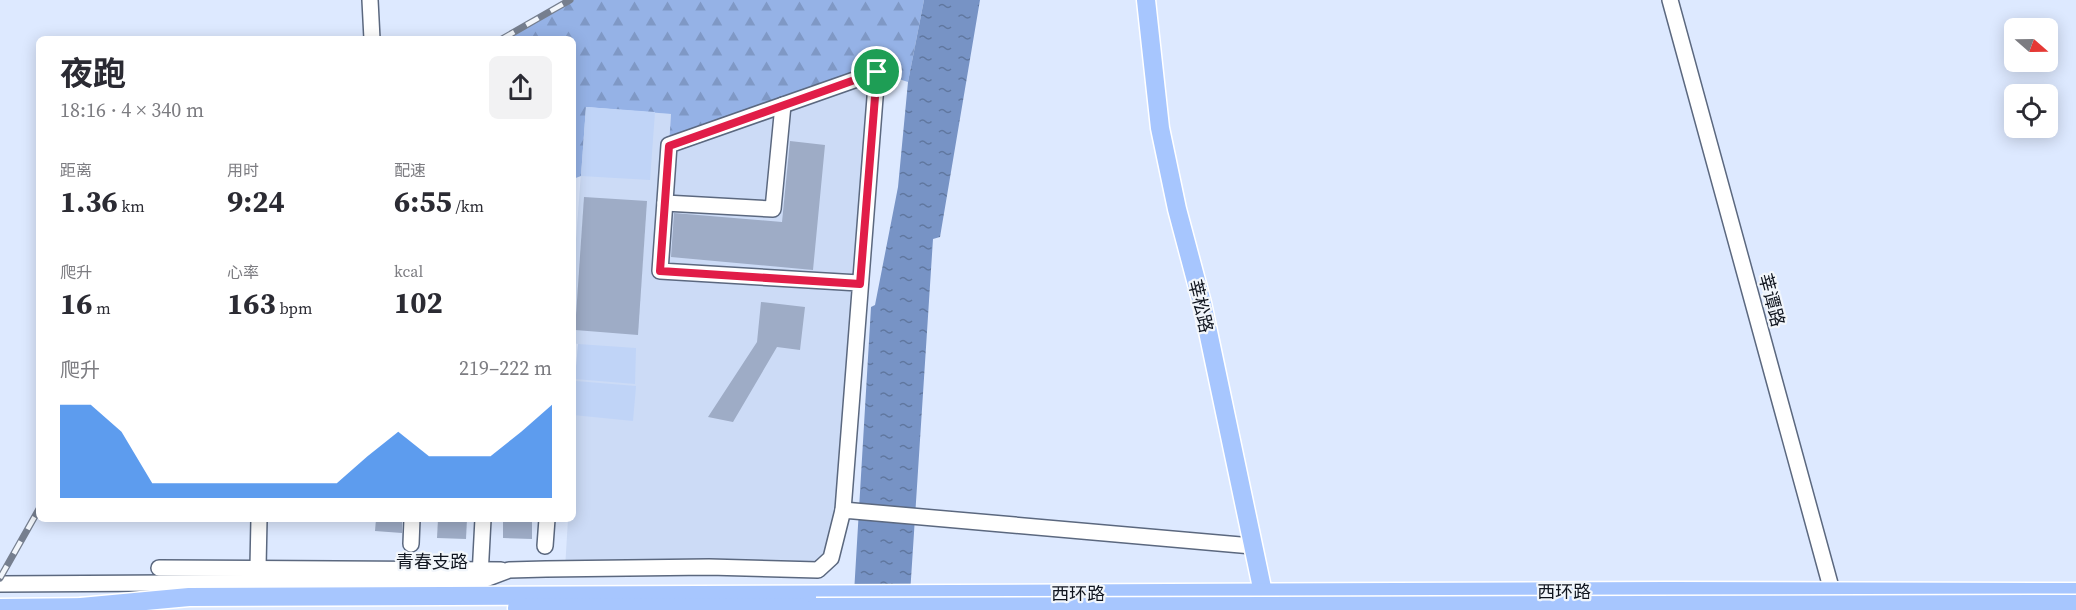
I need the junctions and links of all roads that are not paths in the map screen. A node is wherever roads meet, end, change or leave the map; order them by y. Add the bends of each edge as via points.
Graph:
1 (370, 0) edge
2 (1146, 0) edge
3 (1670, 0) edge
4 (372, 36) edge
5 (783, 105) junction
6 (665, 203) junction
7 (860, 284) junction
8 (849, 511) junction
9 (259, 522) edge
10 (412, 522) edge
11 (483, 522) edge
12 (546, 522) edge
13 (411, 544) dead end
14 (545, 546) dead end
15 (1252, 546) junction
16 (258, 567) junction
17 (159, 568) dead end
18 (480, 574) junction
19 (0, 584) edge
20 (1263, 592) junction
21 (2076, 592) edge
22 (1835, 601) edge
23 (2076, 604) edge
24 (81, 607) junction
25 (0, 608) edge
26 (1267, 610) edge

1 - 4 street
2 - 15 main road, 莘松路 via 1160,128 1202,303
3 - 22 street, 莘谭路
5 - 6 street via 669,146
5 - 6 street via 772,209
5 - 7 street, 青春支路 via 877,72
6 - 7 street via 660,271
7 - 8 street, 青春支路
8 - 15 street
8 - 18 street, 青春支路 via 831,558 818,570 686,567 509,570
9 - 16 street
10 - 13 street
11 - 18 street
12 - 14 street
15 - 20 main road, 莘松路
16 - 17 street
16 - 18 street
18 - 19 street, 青春支路
20 - 22 main road, 西环路
20 - 24 main road, 西环路 via 189,597
20 - 26 main road, 莘松路
21 - 22 main road, 西环路
23 - 24 main road, bridge
24 - 25 main road

